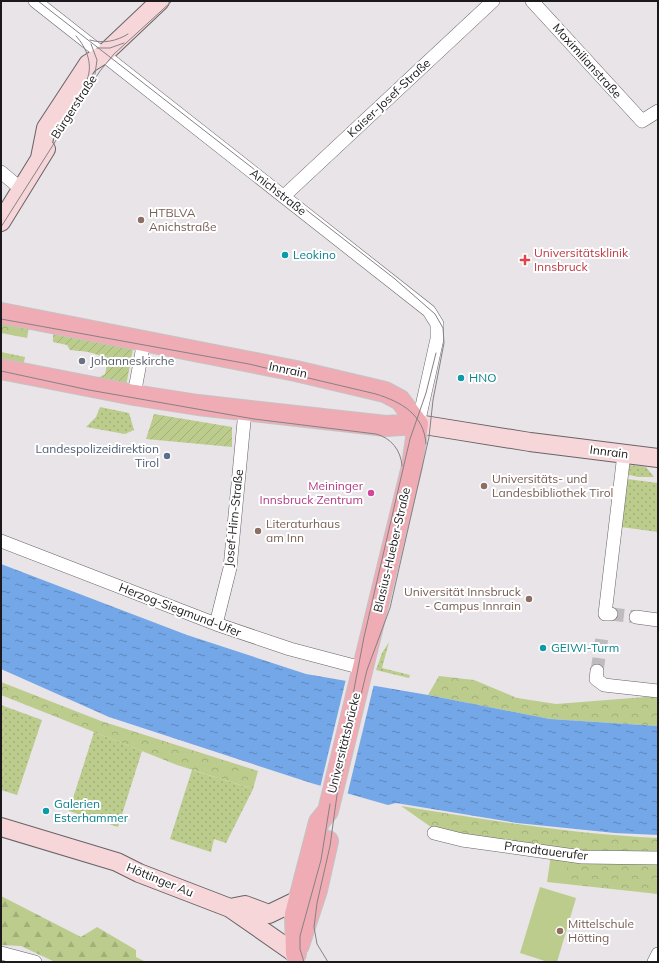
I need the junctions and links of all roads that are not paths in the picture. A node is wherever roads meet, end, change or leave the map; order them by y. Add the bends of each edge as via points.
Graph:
1 (35, 1) edge
2 (160, 1) edge
3 (493, 1) edge
4 (532, 1) edge
5 (104, 54) junction
6 (658, 111) edge
7 (1, 172) edge
8 (21, 189) junction
9 (284, 196) junction
10 (1, 222) edge
11 (1, 313) edge
12 (144, 340) junction
13 (1, 369) edge
14 (134, 395) junction
15 (245, 411) junction
16 (418, 424) junction
17 (624, 454) junction
18 (658, 458) edge
19 (1, 541) edge
20 (611, 614) dead end
21 (636, 617) tunnel mouth
22 (658, 620) edge
23 (216, 624) junction
24 (361, 671) junction
25 (597, 671) tunnel mouth
26 (658, 691) edge
27 (330, 802) junction
28 (1, 827) edge
29 (434, 833) dead end
30 (658, 858) edge
31 (298, 900) junction
32 (230, 908) junction
33 (1, 953) edge
34 (658, 954) edge
35 (301, 958) edge
36 (33, 962) edge
37 (654, 962) edge

1 - 5 street, Anichstraße
2 - 5 street, Bürgerstraße
3 - 9 street, Kaiser-Josef-Straße
4 - 6 street, Maximilianstraße via 642,121
5 - 8 street, Bürgerstraße via 97,71
5 - 9 street, Anichstraße
7 - 8 street
8 - 10 street, Bürgerstraße
9 - 16 street, Anichstraße via 420,303 435,319 437,339
11 - 12 main road, Innrain
12 - 14 street
12 - 16 main road, Innrain via 385,392 400,400
13 - 14 main road, Innrain
14 - 15 main road, Innrain
15 - 16 main road, Innrain via 391,427
15 - 23 street, Josef-Hirn-Straße via 230,568
16 - 17 street, Innrain
16 - 24 main road, Blasius-Hueber-Straße via 412,466
17 - 18 street, Innrain
17 - 20 street via 605,614
19 - 23 street, Herzog-Siegmund-Ufer
21 - 22 street
23 - 24 street, Herzog-Siegmund-Ufer
24 - 27 main road, Universitätsbrücke
25 - 26 street via 596,679 604,685
27 - 31 main road via 320,822
27 - 35 main road via 331,826 306,926
28 - 32 street, Höttinger Au via 117,862
29 - 30 street, Prandtauerufer via 462,840 582,857
31 - 32 street via 269,914 245,905
31 - 35 main road via 294,921
32 - 35 street, Höttinger Au
33 - 36 street
34 - 37 street

